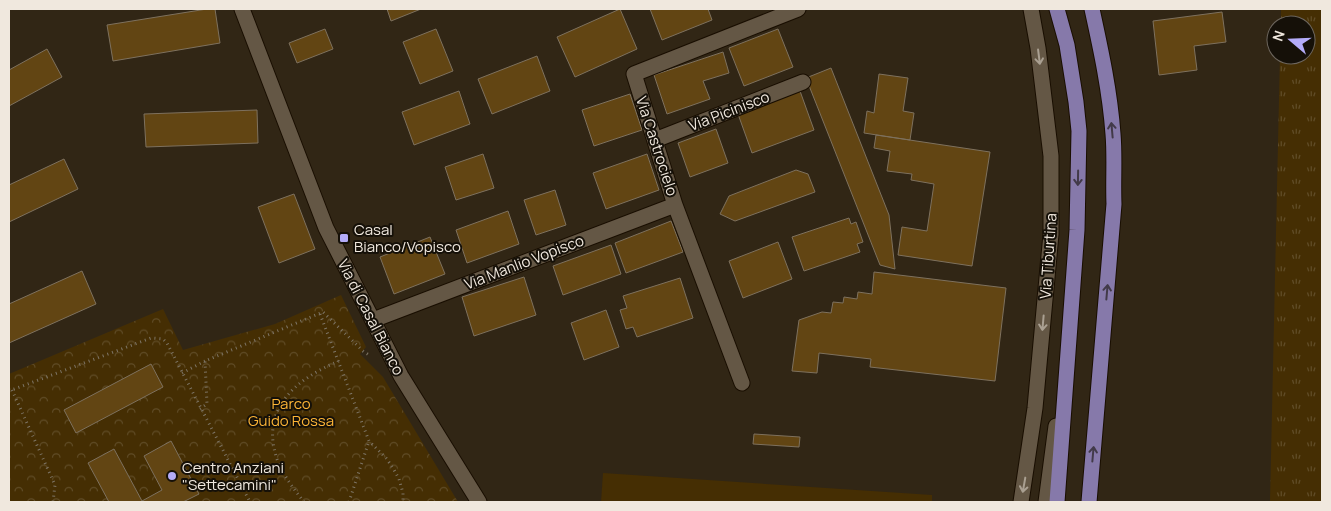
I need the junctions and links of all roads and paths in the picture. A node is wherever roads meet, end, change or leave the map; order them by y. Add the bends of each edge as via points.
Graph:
1 (242, 9) edge
2 (798, 9) edge
3 (1031, 9) edge
4 (1058, 9) edge
5 (1092, 9) edge
6 (803, 82) dead end
7 (654, 140) junction
8 (675, 205) junction
9 (320, 314) junction
10 (373, 320) junction
11 (1070, 338) junction
12 (370, 356) dead end
13 (205, 361) junction
14 (338, 361) junction
15 (182, 373) junction
16 (742, 383) dead end
17 (10, 391) edge
18 (200, 409) junction
19 (369, 441) junction
20 (53, 502) edge
21 (250, 502) edge
22 (304, 502) edge
23 (349, 502) edge
24 (403, 502) edge
25 (479, 502) edge
26 (1021, 502) edge
27 (1046, 502) edge
28 (1057, 502) edge
29 (1089, 502) edge

1 - 10 street, Via di Casal Bianco via 326,228
2 - 7 street, Via Castrocielo via 634,74
3 -> 26 street, Via Tiburtina via 1052,156 1051,234 1035,408
4 -> 11 main road, Via Tiburtina via 1067,45 1079,131
29 -> 5 main road via 1114,204 1110,107
6 - 7 street, Via Picinisco
7 - 8 street, Via Castrocielo
8 - 10 street, Via Manlio Vopisco
8 - 16 street, Via Castrocielo
9 - 12 path via 323,312
9 - 13 path
9 - 14 path
10 - 25 street, Via di Casal Bianco via 401,376
11 - 27 street, Via Tiburtina
11 - 28 main road, Via Tiburtina
13 - 15 path
13 - 18 path via 207,404
14 - 19 path
14 - 22 path via 302,380 281,403 275,415 276,456
15 - 17 path via 167,343 151,338
15 - 18 path
17 - 20 path via 54,485
18 - 21 path
19 - 23 path
19 - 24 path via 393,468 399,479

